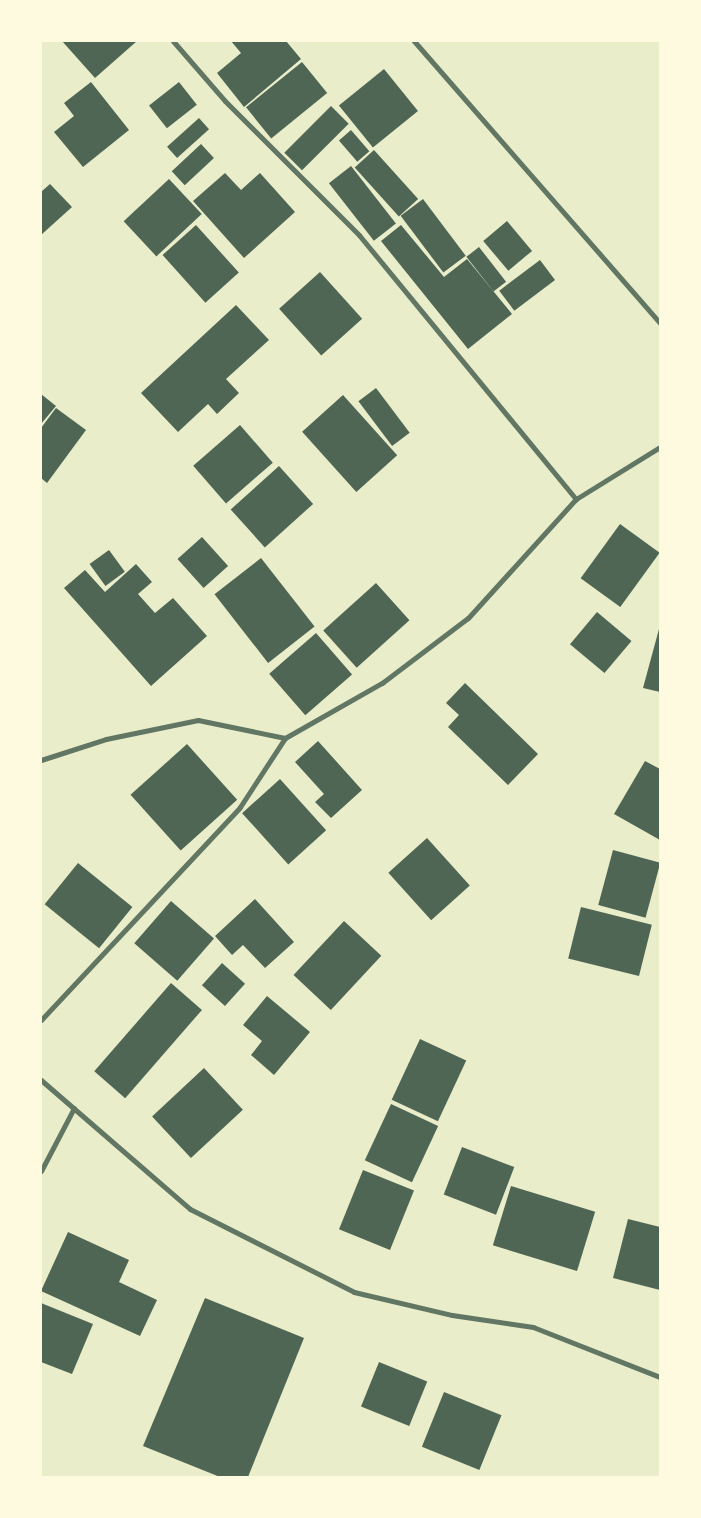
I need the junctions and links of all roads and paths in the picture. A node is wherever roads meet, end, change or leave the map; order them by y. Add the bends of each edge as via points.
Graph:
1 (172, 41) edge
2 (414, 41) edge
3 (660, 323) edge
4 (660, 447) edge
5 (576, 499) junction
6 (285, 738) junction
7 (41, 760) edge
8 (41, 1020) edge
9 (41, 1080) edge
10 (74, 1108) junction
11 (41, 1171) edge
12 (660, 1377) edge

1 - 5 street via 225,101 359,235
2 - 3 street
4 - 5 street
5 - 6 street via 468,618 382,683
6 - 7 street via 198,720 106,739
6 - 8 street via 240,807
9 - 10 street
10 - 11 street
10 - 12 street via 190,1209 354,1292 452,1316 534,1327

